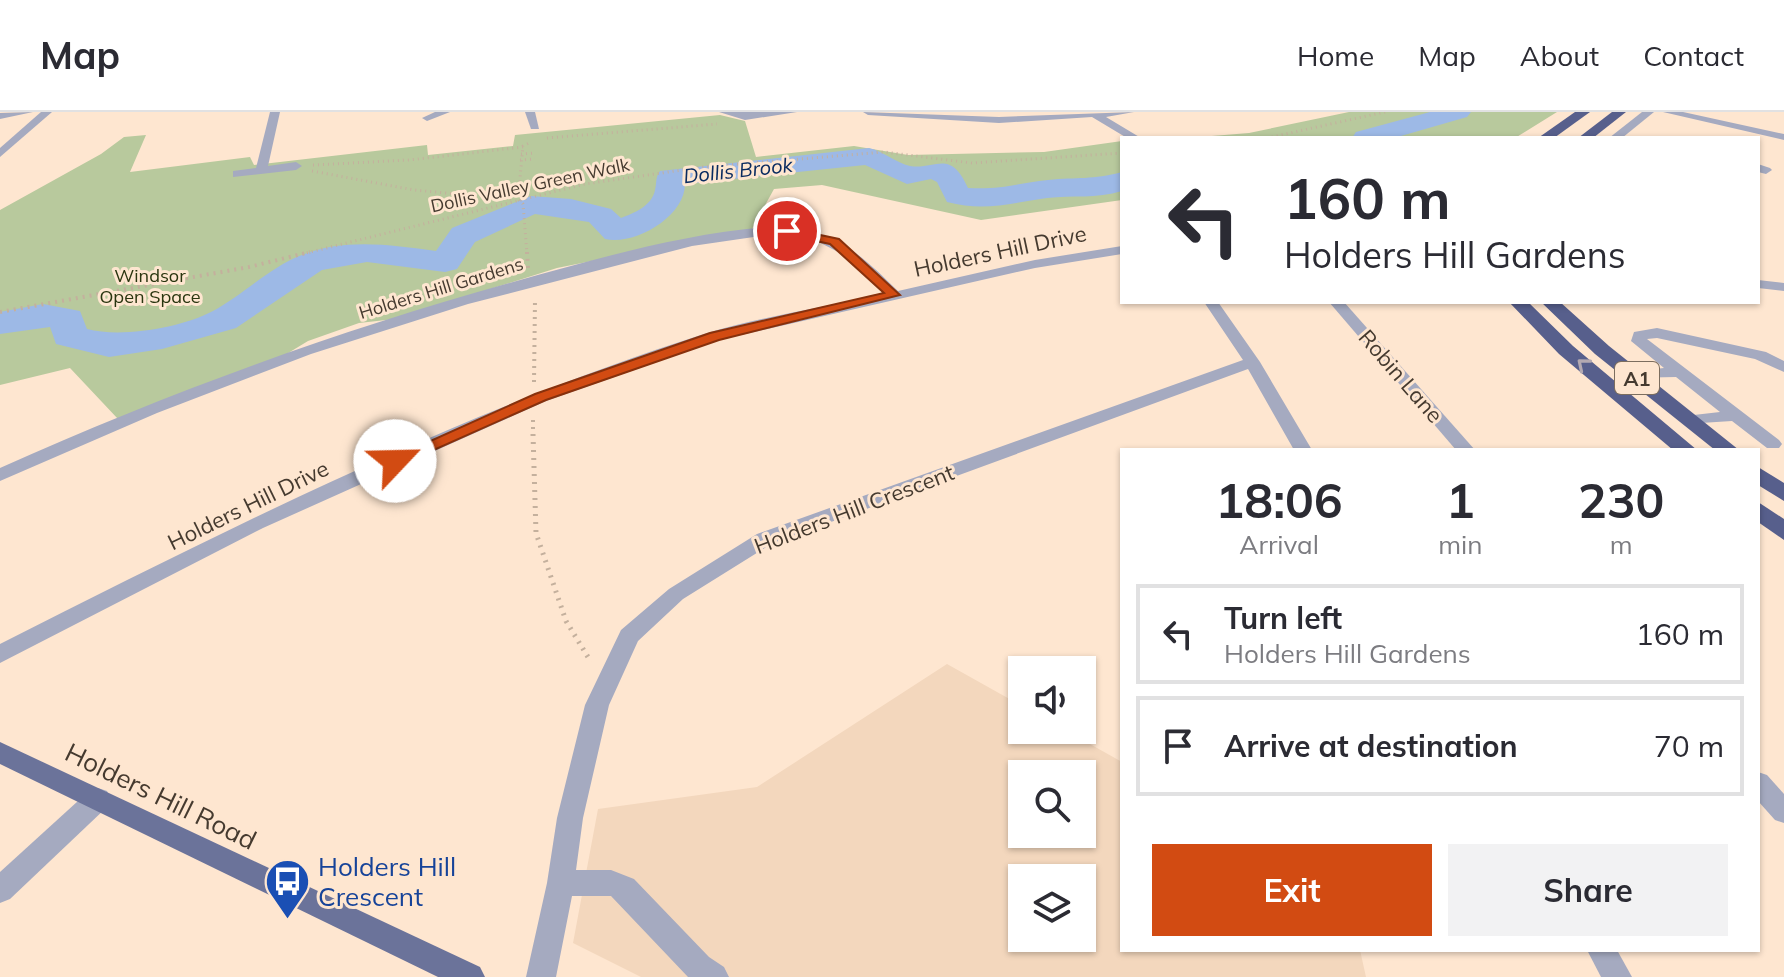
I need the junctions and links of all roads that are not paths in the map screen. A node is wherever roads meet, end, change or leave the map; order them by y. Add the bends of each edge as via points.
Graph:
1 (28, 112) edge
2 (47, 112) edge
3 (275, 112) edge
4 (445, 112) edge
5 (530, 112) edge
6 (724, 112) edge
7 (790, 112) edge
8 (868, 112) edge
9 (1129, 112) edge
10 (1584, 112) edge
11 (1620, 112) edge
12 (1649, 112) edge
13 (1668, 112) edge
14 (1094, 114) edge
15 (0, 116) edge
16 (427, 118) dead end
17 (535, 127) road end
18 (1132, 136) edge
19 (1548, 136) edge
20 (1588, 136) edge
21 (1618, 136) edge
22 (1784, 137) edge
23 (0, 154) edge
24 (296, 166) road end
25 (261, 171) junction
26 (237, 174) dead end
27 (1120, 250) edge
28 (1760, 284) edge
29 (1784, 287) edge
30 (894, 295) junction
31 (1212, 304) edge
32 (1338, 304) edge
33 (1520, 304) edge
34 (1552, 304) edge
35 (1252, 362) junction
36 (1784, 367) edge
37 (1679, 372) junction
38 (1634, 375) junction
39 (1735, 415) junction
40 (1691, 420) junction
41 (1773, 444) dead end
42 (1302, 448) edge
43 (1464, 448) edge
44 (1684, 448) edge
45 (1726, 448) edge
46 (0, 475) edge
47 (1760, 476) edge
48 (1784, 494) edge
49 (1760, 512) edge
50 (1784, 532) edge
51 (0, 654) edge
52 (0, 752) edge
53 (1760, 785) edge
54 (98, 799) junction
55 (1784, 812) edge
56 (561, 883) junction
57 (0, 890) edge
58 (1602, 952) edge
59 (470, 977) edge
60 (541, 977) edge
61 (714, 977) edge
62 (1617, 977) edge

1 - 15 street
2 - 23 street
3 - 25 street
4 - 16 street
5 - 17 street
6 - 7 street
8 - 14 street via 999,120
9 - 14 street
10 - 19 highway
11 - 20 highway
12 - 21 street
13 - 22 street
14 - 18 street
24 - 25 street
25 - 26 street
27 - 30 street, Holders Hill Drive
28 - 29 street
30 - 46 street, Holders Hill Gardens via 834,242 787,231 707,240 529,281 278,362
30 - 51 street, Holders Hill Drive via 715,336 534,400 256,523
31 - 35 street
32 - 43 street, Robin Lane
44 -> 33 highway, A1 via 1566,350
34 - 38 highway, A1
35 - 42 street
35 - 56 street, Holders Hill Crescent via 764,539 676,594 629,636 597,705 570,818
36 - 37 street via 1760,355 1657,333 1639,335 1639,341
37 - 38 street
37 - 39 street
38 - 40 highway, A1
39 - 40 street
39 - 41 street
40 - 45 highway, A1
47 - 48 highway
49 - 50 highway
52 - 54 main road, Holders Hill Road
53 - 55 street
54 - 57 street
54 - 59 main road, Holders Hill Road
56 - 60 street, Holders Hill Crescent
56 - 61 street via 624,888
58 - 62 street

